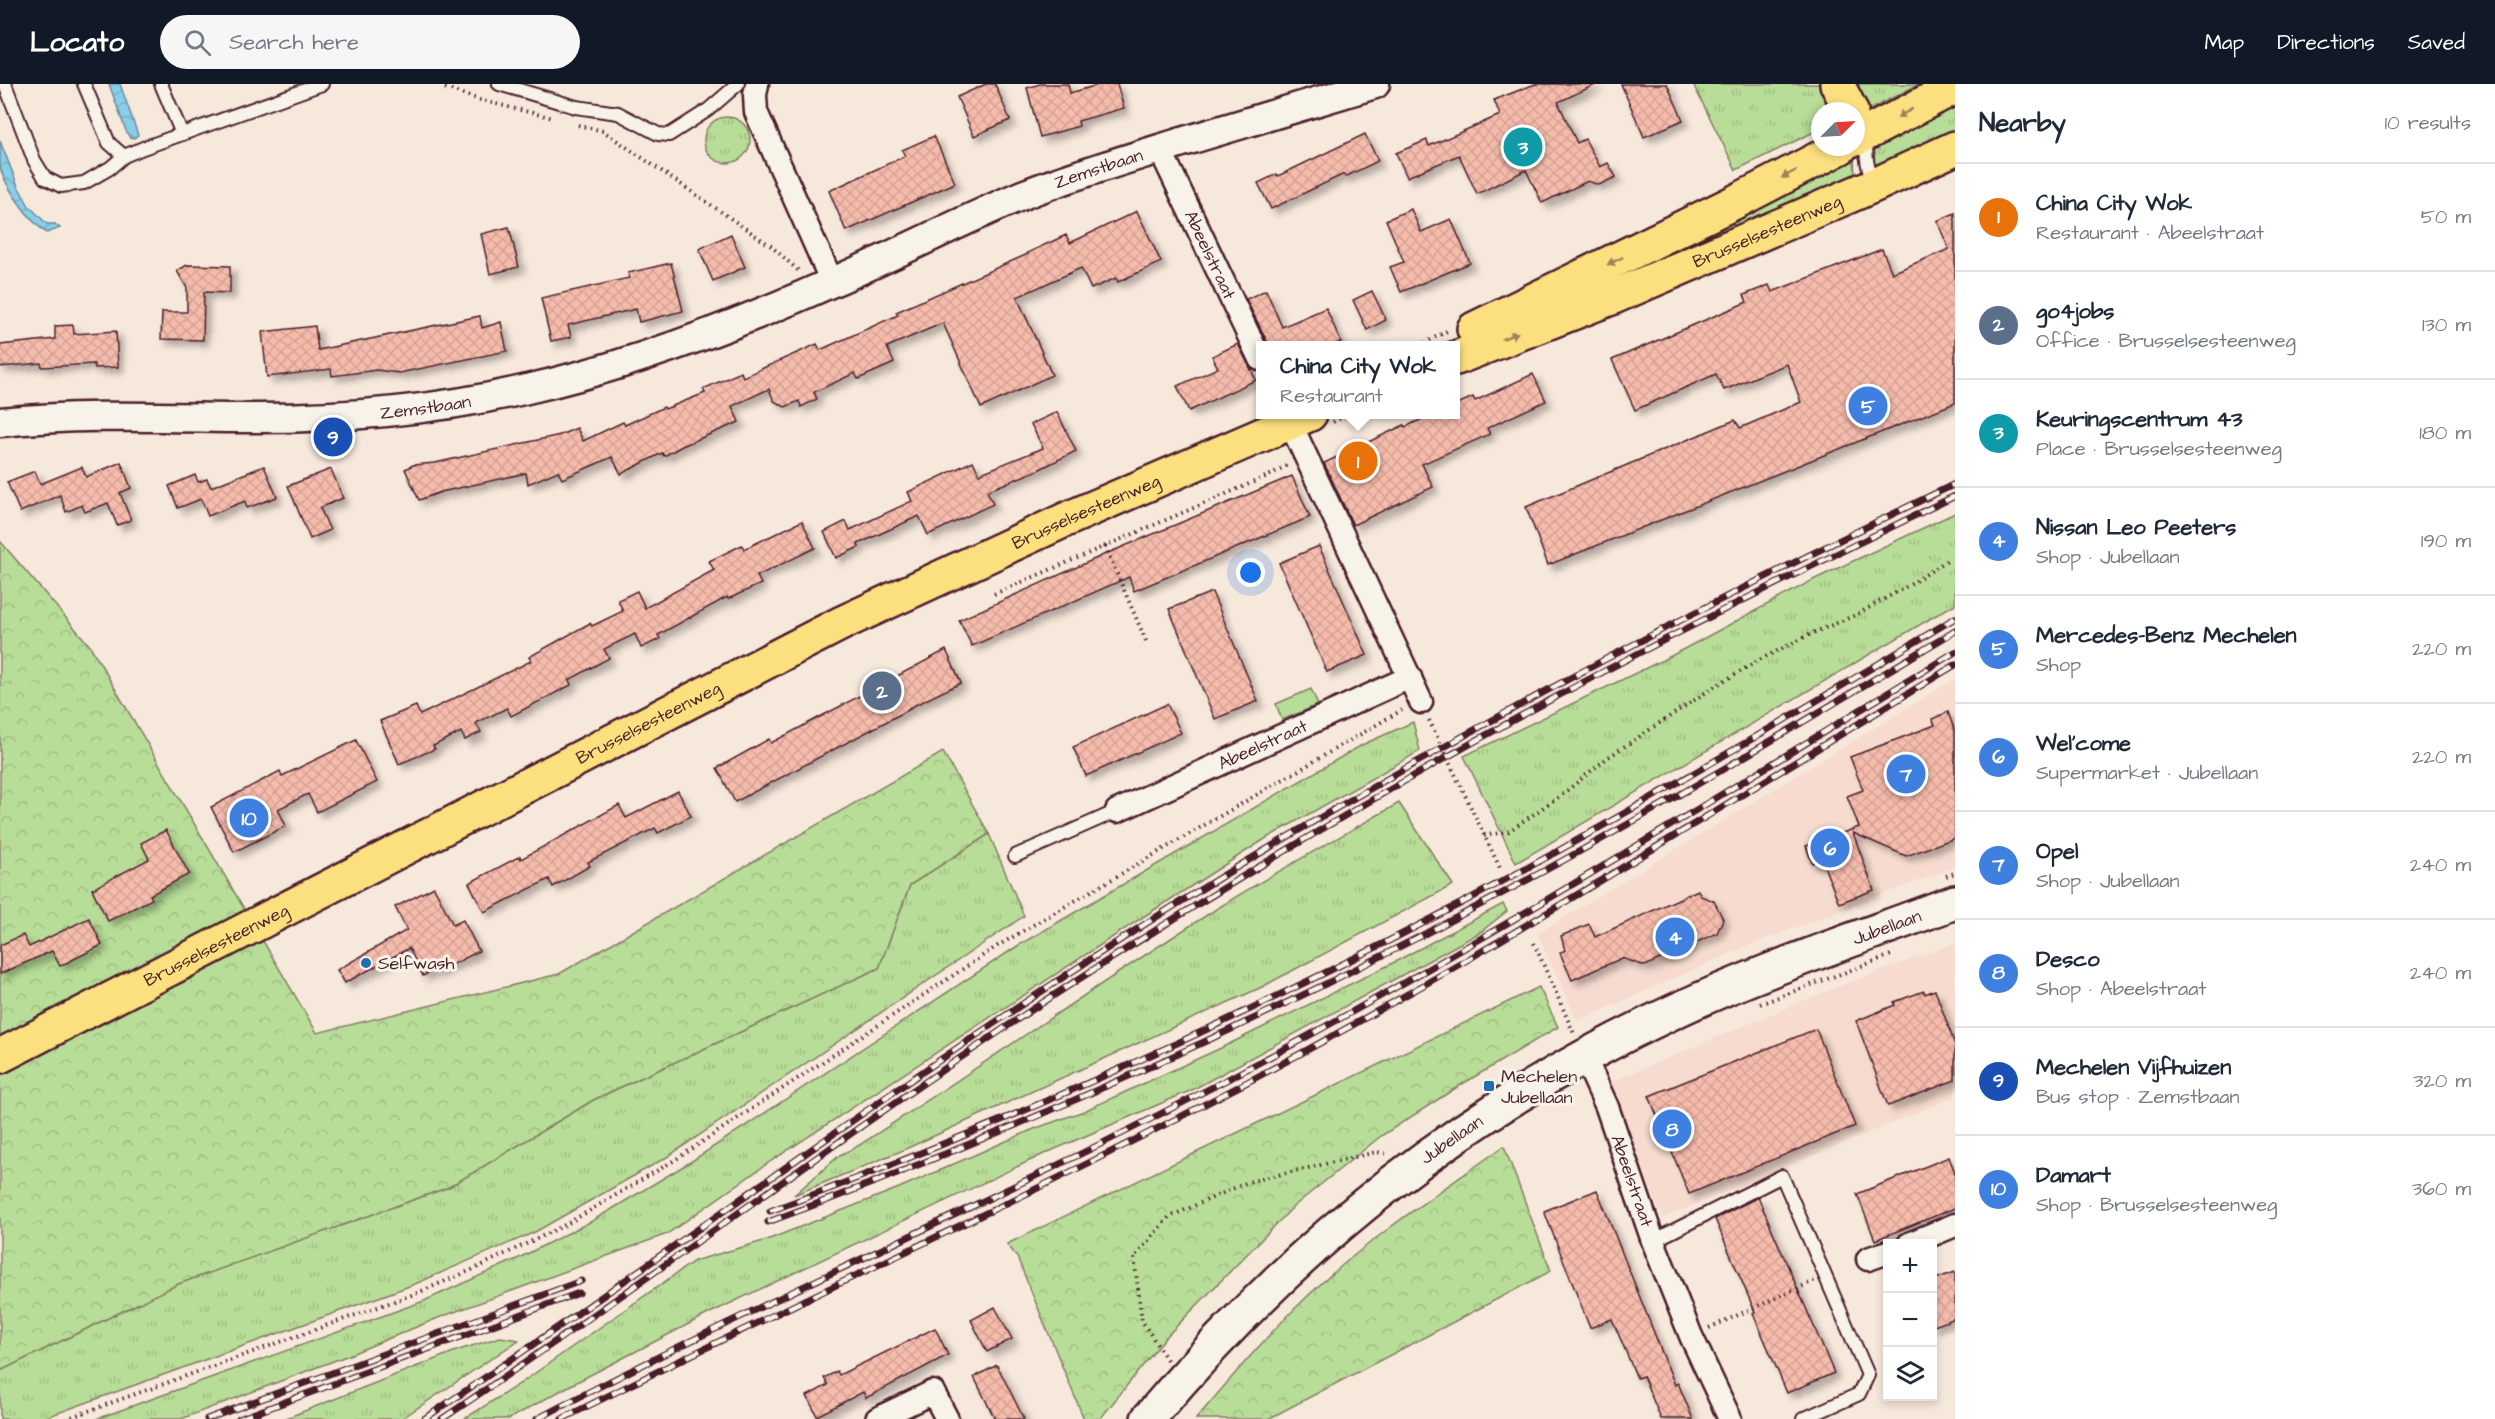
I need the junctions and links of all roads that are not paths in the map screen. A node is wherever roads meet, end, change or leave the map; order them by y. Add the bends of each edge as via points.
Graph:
1 (5, 84) edge
2 (84, 84) edge
3 (161, 84) edge
4 (322, 84) edge
5 (499, 84) edge
6 (738, 84) edge
7 (757, 84) edge
8 (1375, 84) edge
9 (1837, 84) edge
10 (1955, 87) edge
11 (1843, 102) edge
12 (1865, 128) edge
13 (182, 134) junction
14 (1955, 148) edge
15 (1160, 149) junction
16 (1865, 154) edge
17 (124, 156) junction
18 (1814, 156) edge
19 (1877, 184) junction
20 (826, 285) junction
21 (1569, 298) junction
22 (1453, 341) edge
23 (1256, 351) edge
24 (1460, 355) edge
25 (1291, 419) edge
26 (1296, 419) edge
27 (0, 422) edge
28 (1410, 677) junction
29 (1421, 702) road end
30 (1117, 811) joint
31 (1015, 856) dead end
32 (1955, 902) edge
33 (0, 1056) edge
34 (1584, 1056) junction
35 (1955, 1225) edge
36 (1920, 1239) edge
37 (1653, 1242) junction
38 (877, 1419) edge
39 (947, 1419) edge
40 (1148, 1419) edge
41 (1730, 1419) edge
42 (1803, 1419) edge

1 - 17 lane via 34,160 45,178 60,186 84,183
2 - 17 lane via 109,143
3 - 13 lane
4 - 13 lane
5 - 6 lane via 576,107 618,113 658,134 669,135 708,110
7 - 20 street via 756,112
8 - 15 street, Zemstbaan
9 - 11 main road
10 -> 12 main road, Brusselsesteenweg
13 - 17 lane
14 - 19 main road, Brusselsesteenweg
15 - 20 street, Zemstbaan via 1024,195
15 - 23 street, Abeelstraat
16 - 19 lane via 1870,176
18 -> 21 main road, Brusselsesteenweg
19 - 21 main road, Brusselsesteenweg via 1611,298
20 - 27 street, Zemstbaan via 616,366 525,390 432,408 306,417 94,415
21 - 22 main road, Brusselsesteenweg
24 -> 21 main road, Brusselsesteenweg
25 - 33 main road, Brusselsesteenweg via 842,623
26 - 28 street via 1305,454
28 - 29 street
28 - 30 street, Abeelstraat
30 - 31 lane
32 - 34 main road, Jubellaan via 1733,986
34 - 37 street, Abeelstraat via 1615,1129
34 - 40 main road, Jubellaan via 1521,1092 1421,1160 1348,1217 1244,1313
35 - 36 street
37 - 41 street, Abeelstraat
37 - 42 lane via 1782,1176 1868,1375 1859,1394
38 - 39 street via 933,1392

